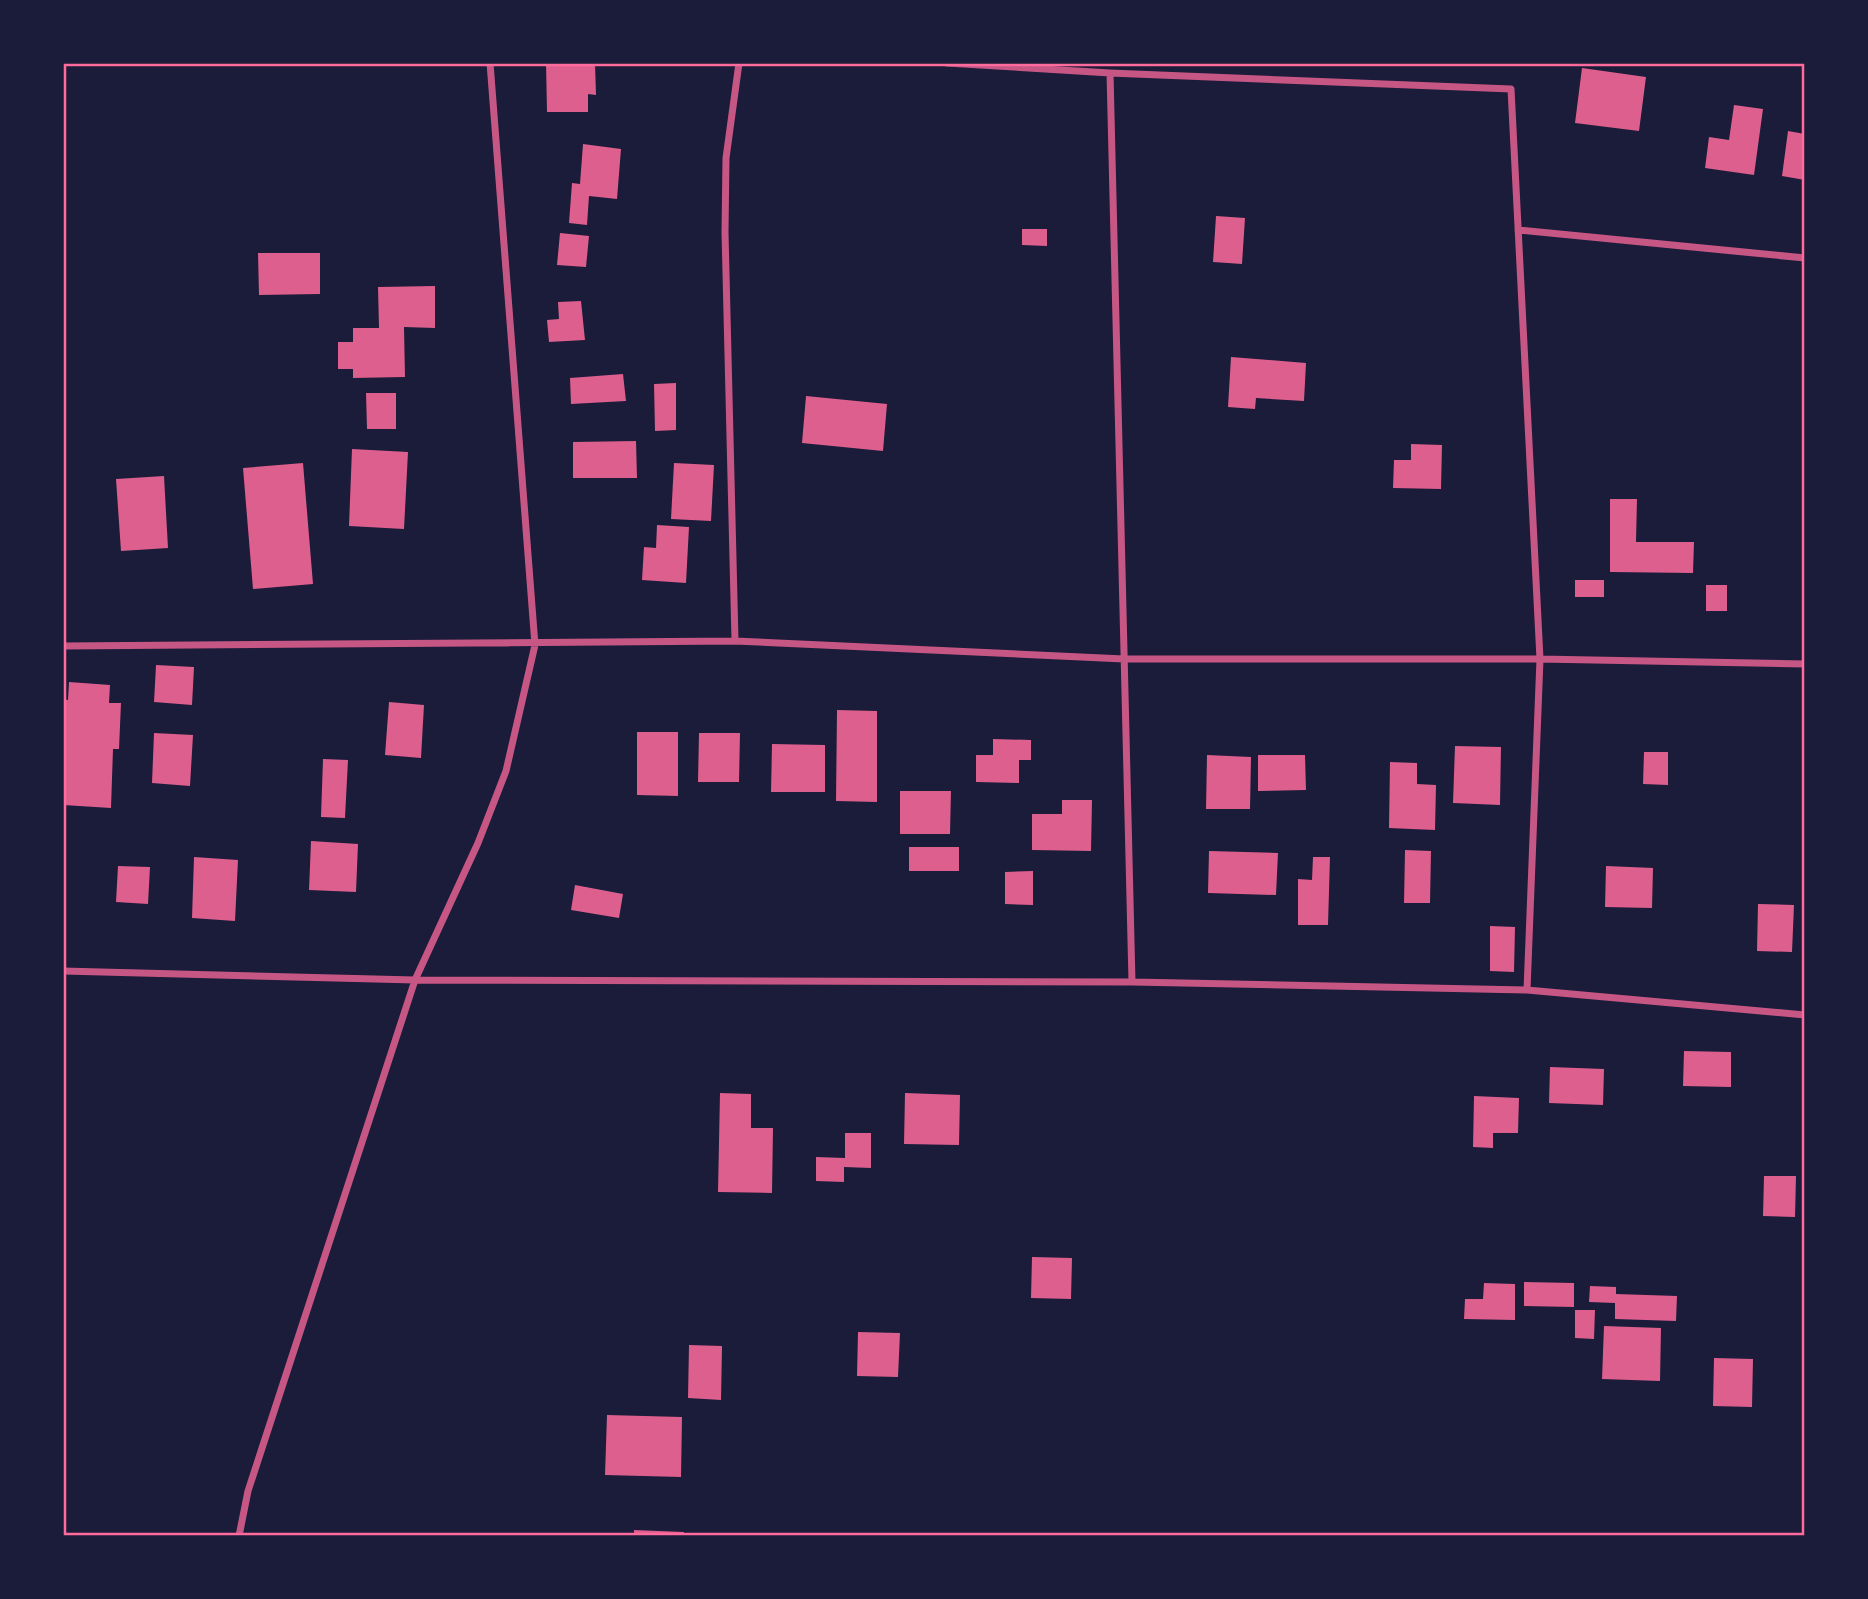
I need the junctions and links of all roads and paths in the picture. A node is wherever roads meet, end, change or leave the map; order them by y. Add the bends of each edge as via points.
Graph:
1 (489, 63) edge
2 (739, 63) edge
3 (947, 63) edge
4 (1110, 73) junction
5 (1518, 230) junction
6 (1805, 258) edge
7 (735, 641) junction
8 (534, 645) junction
9 (63, 646) edge
10 (1124, 659) junction
11 (1540, 659) junction
12 (1805, 664) edge
13 (63, 971) edge
14 (415, 980) junction
15 (1132, 982) junction
16 (1527, 990) junction
17 (1805, 1015) edge
18 (239, 1536) edge

1 - 8 street
2 - 7 street via 726,158 725,232
3 - 4 street
4 - 5 street via 1511,89
4 - 10 street
5 - 6 street
5 - 11 street
7 - 8 street
7 - 10 street
8 - 9 street
8 - 14 street via 506,771
10 - 11 street
10 - 15 street
11 - 12 street
11 - 16 street
13 - 14 street
14 - 15 street
14 - 18 street via 248,1491
15 - 16 street
16 - 17 street

